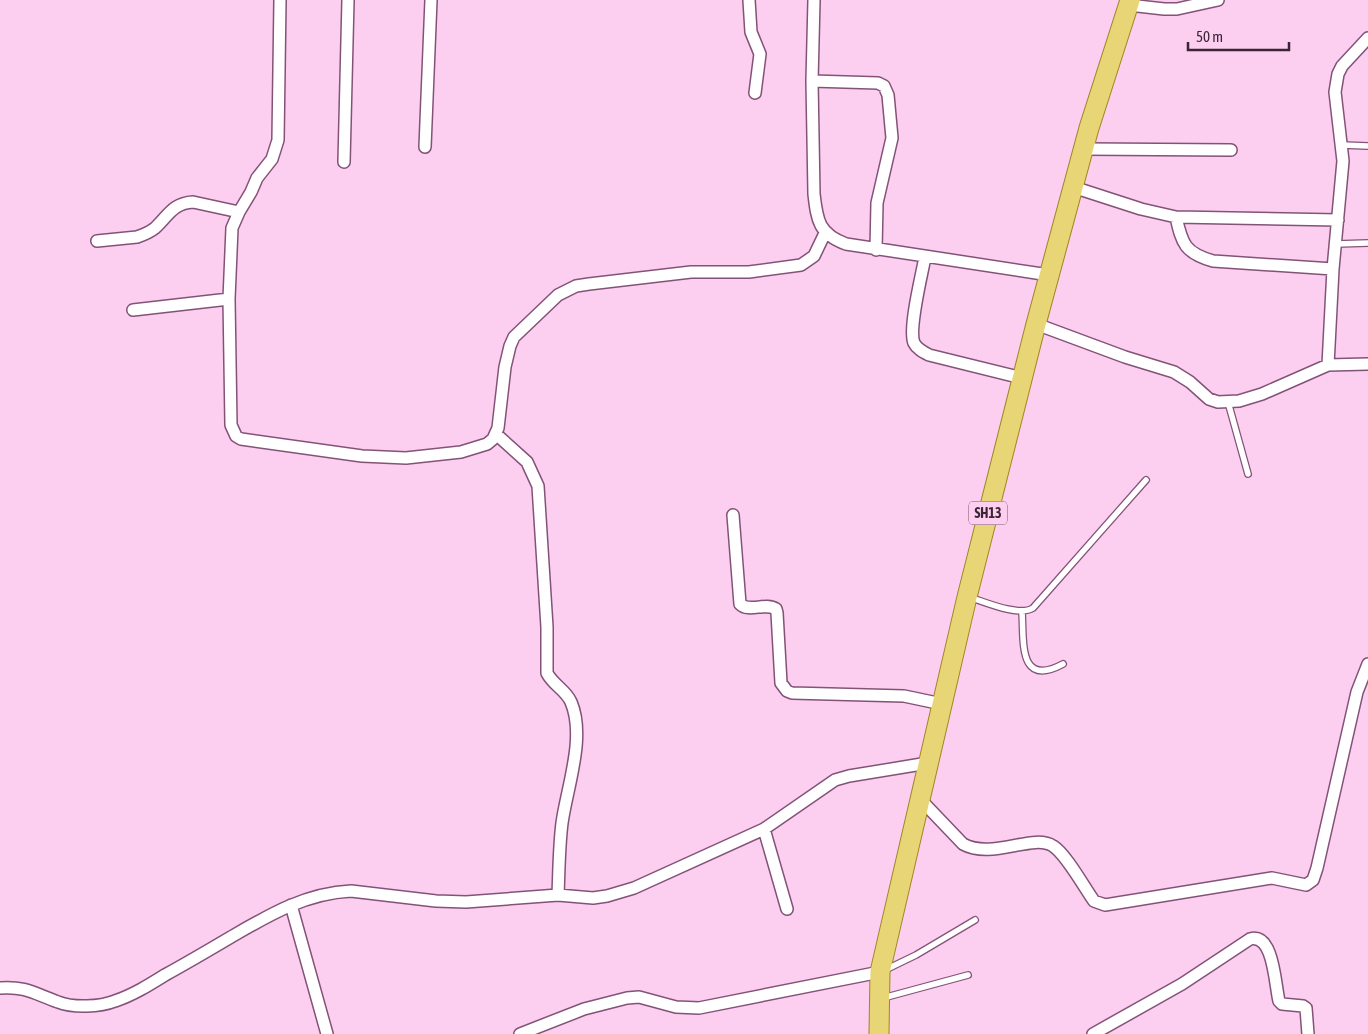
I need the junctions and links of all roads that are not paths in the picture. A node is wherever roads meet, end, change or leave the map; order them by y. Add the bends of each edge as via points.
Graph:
1 (280, 0) edge
2 (348, 0) edge
3 (431, 0) edge
4 (749, 0) edge
5 (814, 0) edge
6 (1218, 0) edge
7 (1130, 2) edge
8 (1368, 38) edge
9 (812, 81) junction
10 (755, 93) dead end
11 (1342, 145) junction
12 (424, 146) dead end
13 (1368, 146) edge
14 (1084, 148) junction
15 (1231, 150) dead end
16 (344, 162) dead end
17 (1073, 187) junction
18 (239, 212) junction
19 (1176, 218) junction
20 (1338, 220) junction
21 (825, 233) junction
22 (97, 241) dead end
23 (1368, 243) edge
24 (1336, 244) junction
25 (876, 250) junction
26 (925, 257) junction
27 (1333, 269) junction
28 (1049, 275) junction
29 (230, 298) junction
30 (133, 310) dead end
31 (1036, 324) junction
32 (1368, 364) edge
33 (1328, 365) junction
34 (1022, 378) junction
35 (1228, 402) junction
36 (496, 434) junction
37 (1248, 474) dead end
38 (1146, 480) dead end
39 (733, 515) dead end
40 (967, 597) junction
41 (1022, 612) junction
42 (1063, 664) dead end
43 (1368, 664) edge
44 (942, 704) junction
45 (928, 763) junction
46 (920, 799) junction
47 (764, 829) junction
48 (558, 895) junction
49 (291, 904) junction
50 (788, 909) dead end
51 (975, 920) dead end
52 (880, 972) junction
53 (968, 975) dead end
54 (0, 988) edge
55 (879, 999) junction
56 (327, 1034) edge
57 (520, 1034) edge
58 (879, 1034) edge
59 (1093, 1034) edge
60 (1308, 1034) edge

1 - 18 street via 278,140 272,159
2 - 16 street
3 - 12 street
4 - 10 street via 751,32 760,54
5 - 9 street
6 - 7 street via 1177,9
7 - 14 main road, SH13
8 - 11 street via 1346,59 1338,74 1336,108
9 - 21 street via 814,194
9 - 25 street via 878,83 884,86 888,95 892,138 877,203
11 - 13 lane
11 - 20 street
14 - 15 street
14 - 17 main road, SH13
17 - 19 street
17 - 28 main road, SH13
18 - 22 street via 185,203 174,208 154,229 143,235
18 - 29 street via 232,228
19 - 20 street
19 - 27 street via 1185,247 1200,257 1213,261
20 - 24 street
21 - 25 street via 834,240
21 - 36 street via 814,256 801,265 749,272 691,272 589,284 558,295 514,337 505,367
23 - 24 lane
24 - 27 street
25 - 26 street
26 - 28 street
26 - 34 street via 913,324 914,342 918,349 929,355
27 - 33 street
28 - 31 main road, SH13
29 - 30 street
29 - 36 street via 231,425 236,436 362,456 406,458 461,452 487,444
31 - 34 main road, SH13
31 - 35 street via 1174,372 1210,399
32 - 33 street
33 - 35 street via 1262,394
34 - 40 main road, SH13
35 - 37 lane
36 - 48 street via 528,462 538,486 547,673 571,700 574,712 576,748 562,823
38 - 41 lane via 1033,608
39 - 44 street via 740,604 746,608 768,606 776,609 781,683 787,691 904,696
40 - 41 lane
40 - 44 main road, SH13
41 - 42 lane via 1025,650 1031,666 1046,672
43 - 46 street via 1357,692 1317,868 1313,880 1306,885 1272,878 1099,903 1094,901 1062,854 1052,845 1037,842 988,850 970,848
44 - 45 main road, SH13
45 - 46 main road, SH13
45 - 47 street via 834,780
46 - 52 main road, SH13
47 - 48 street via 634,888 593,898
47 - 50 street
48 - 49 street via 436,902 351,891
49 - 54 street via 138,992 114,1002 86,1006 60,1003 24,988
49 - 56 street
51 - 52 lane via 916,956
52 - 55 main road, SH13
52 - 57 street via 699,1008 676,1007 639,997 627,998 584,1009
53 - 55 lane
55 - 58 main road, SH13
59 - 60 street via 1255,938 1265,943 1279,1001 1306,1008

